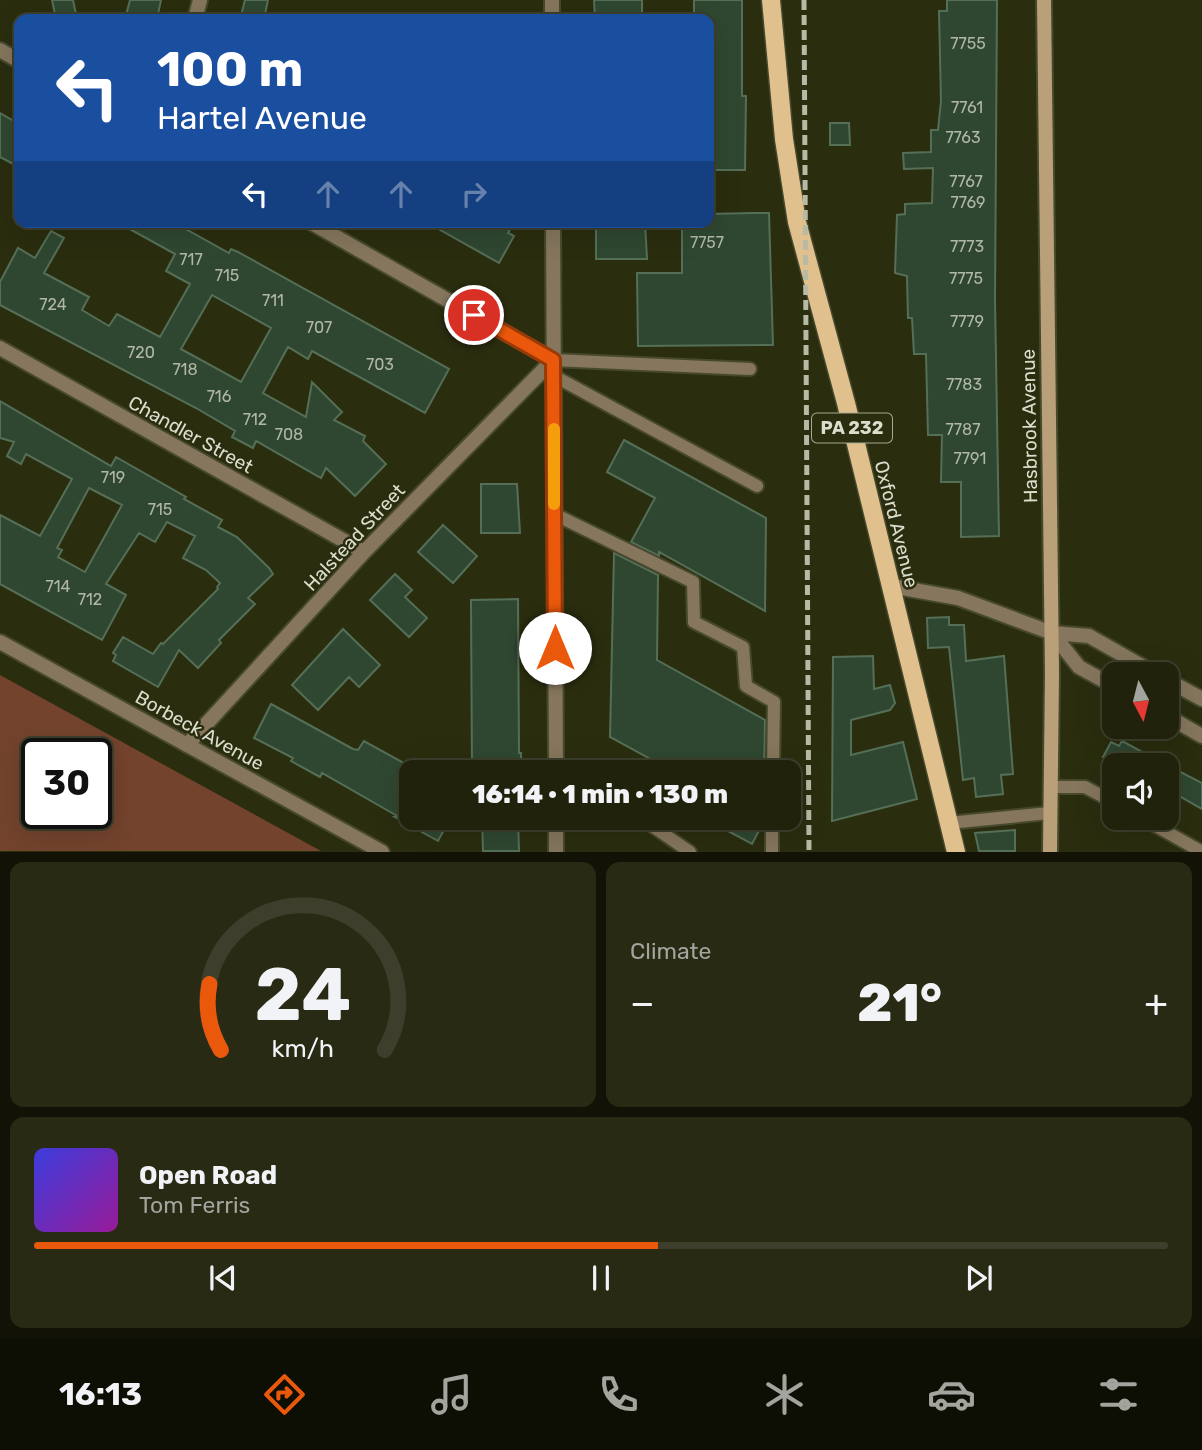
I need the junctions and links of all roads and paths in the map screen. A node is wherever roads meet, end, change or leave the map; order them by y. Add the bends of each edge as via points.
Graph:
1 (771, 0) edge
2 (1044, 0) edge
3 (321, 228) edge
4 (553, 228) edge
5 (0, 348) edge
6 (553, 360) junction
7 (750, 369) dead end
8 (554, 376) junction
9 (757, 486) dead end
10 (554, 514) junction
11 (364, 552) junction
12 (891, 586) junction
13 (1052, 633) junction
14 (0, 642) edge
15 (1135, 662) edge
16 (1102, 680) edge
17 (1180, 687) edge
18 (1202, 699) edge
19 (1180, 723) edge
20 (1202, 736) edge
21 (187, 745) junction
22 (556, 760) edge
23 (773, 760) edge
24 (1050, 787) junction
25 (1102, 796) edge
26 (1049, 813) junction
27 (949, 823) junction
28 (556, 830) edge
29 (658, 830) edge
30 (772, 830) edge
31 (1163, 830) edge
32 (382, 852) edge
33 (556, 852) edge
34 (690, 852) edge
35 (772, 852) edge
36 (956, 852) edge
37 (1050, 852) edge
38 (1202, 852) edge

1 - 12 main road, Oxford Avenue / PA 232 via 797,222
2 - 13 main road, Hasbrook Avenue
3 - 6 street
4 - 6 street
5 - 11 street, Chandler Street
6 - 7 lane
6 - 8 street
6 - 11 street, Halstead Street
8 - 9 lane
8 - 10 street
10 - 22 street
10 - 23 lane via 693,582 694,622 743,647 746,686 774,702
11 - 21 street, Halstead Street
12 - 13 street via 958,598
12 - 27 main road, Oxford Avenue / PA 232
13 - 15 street via 1089,636
13 - 16 street via 1079,667
13 - 24 main road, Hasbrook Avenue
14 - 21 street, Borbeck Avenue
17 - 18 street
19 - 20 street
21 - 32 street, Borbeck Avenue
24 - 25 lane via 1085,787
24 - 26 main road, Hasbrook Avenue
26 - 27 lane
26 - 37 main road, Hasbrook Avenue
27 - 36 main road, Oxford Avenue / PA 232
28 - 33 street
29 - 34 lane
30 - 35 lane
31 - 38 lane

